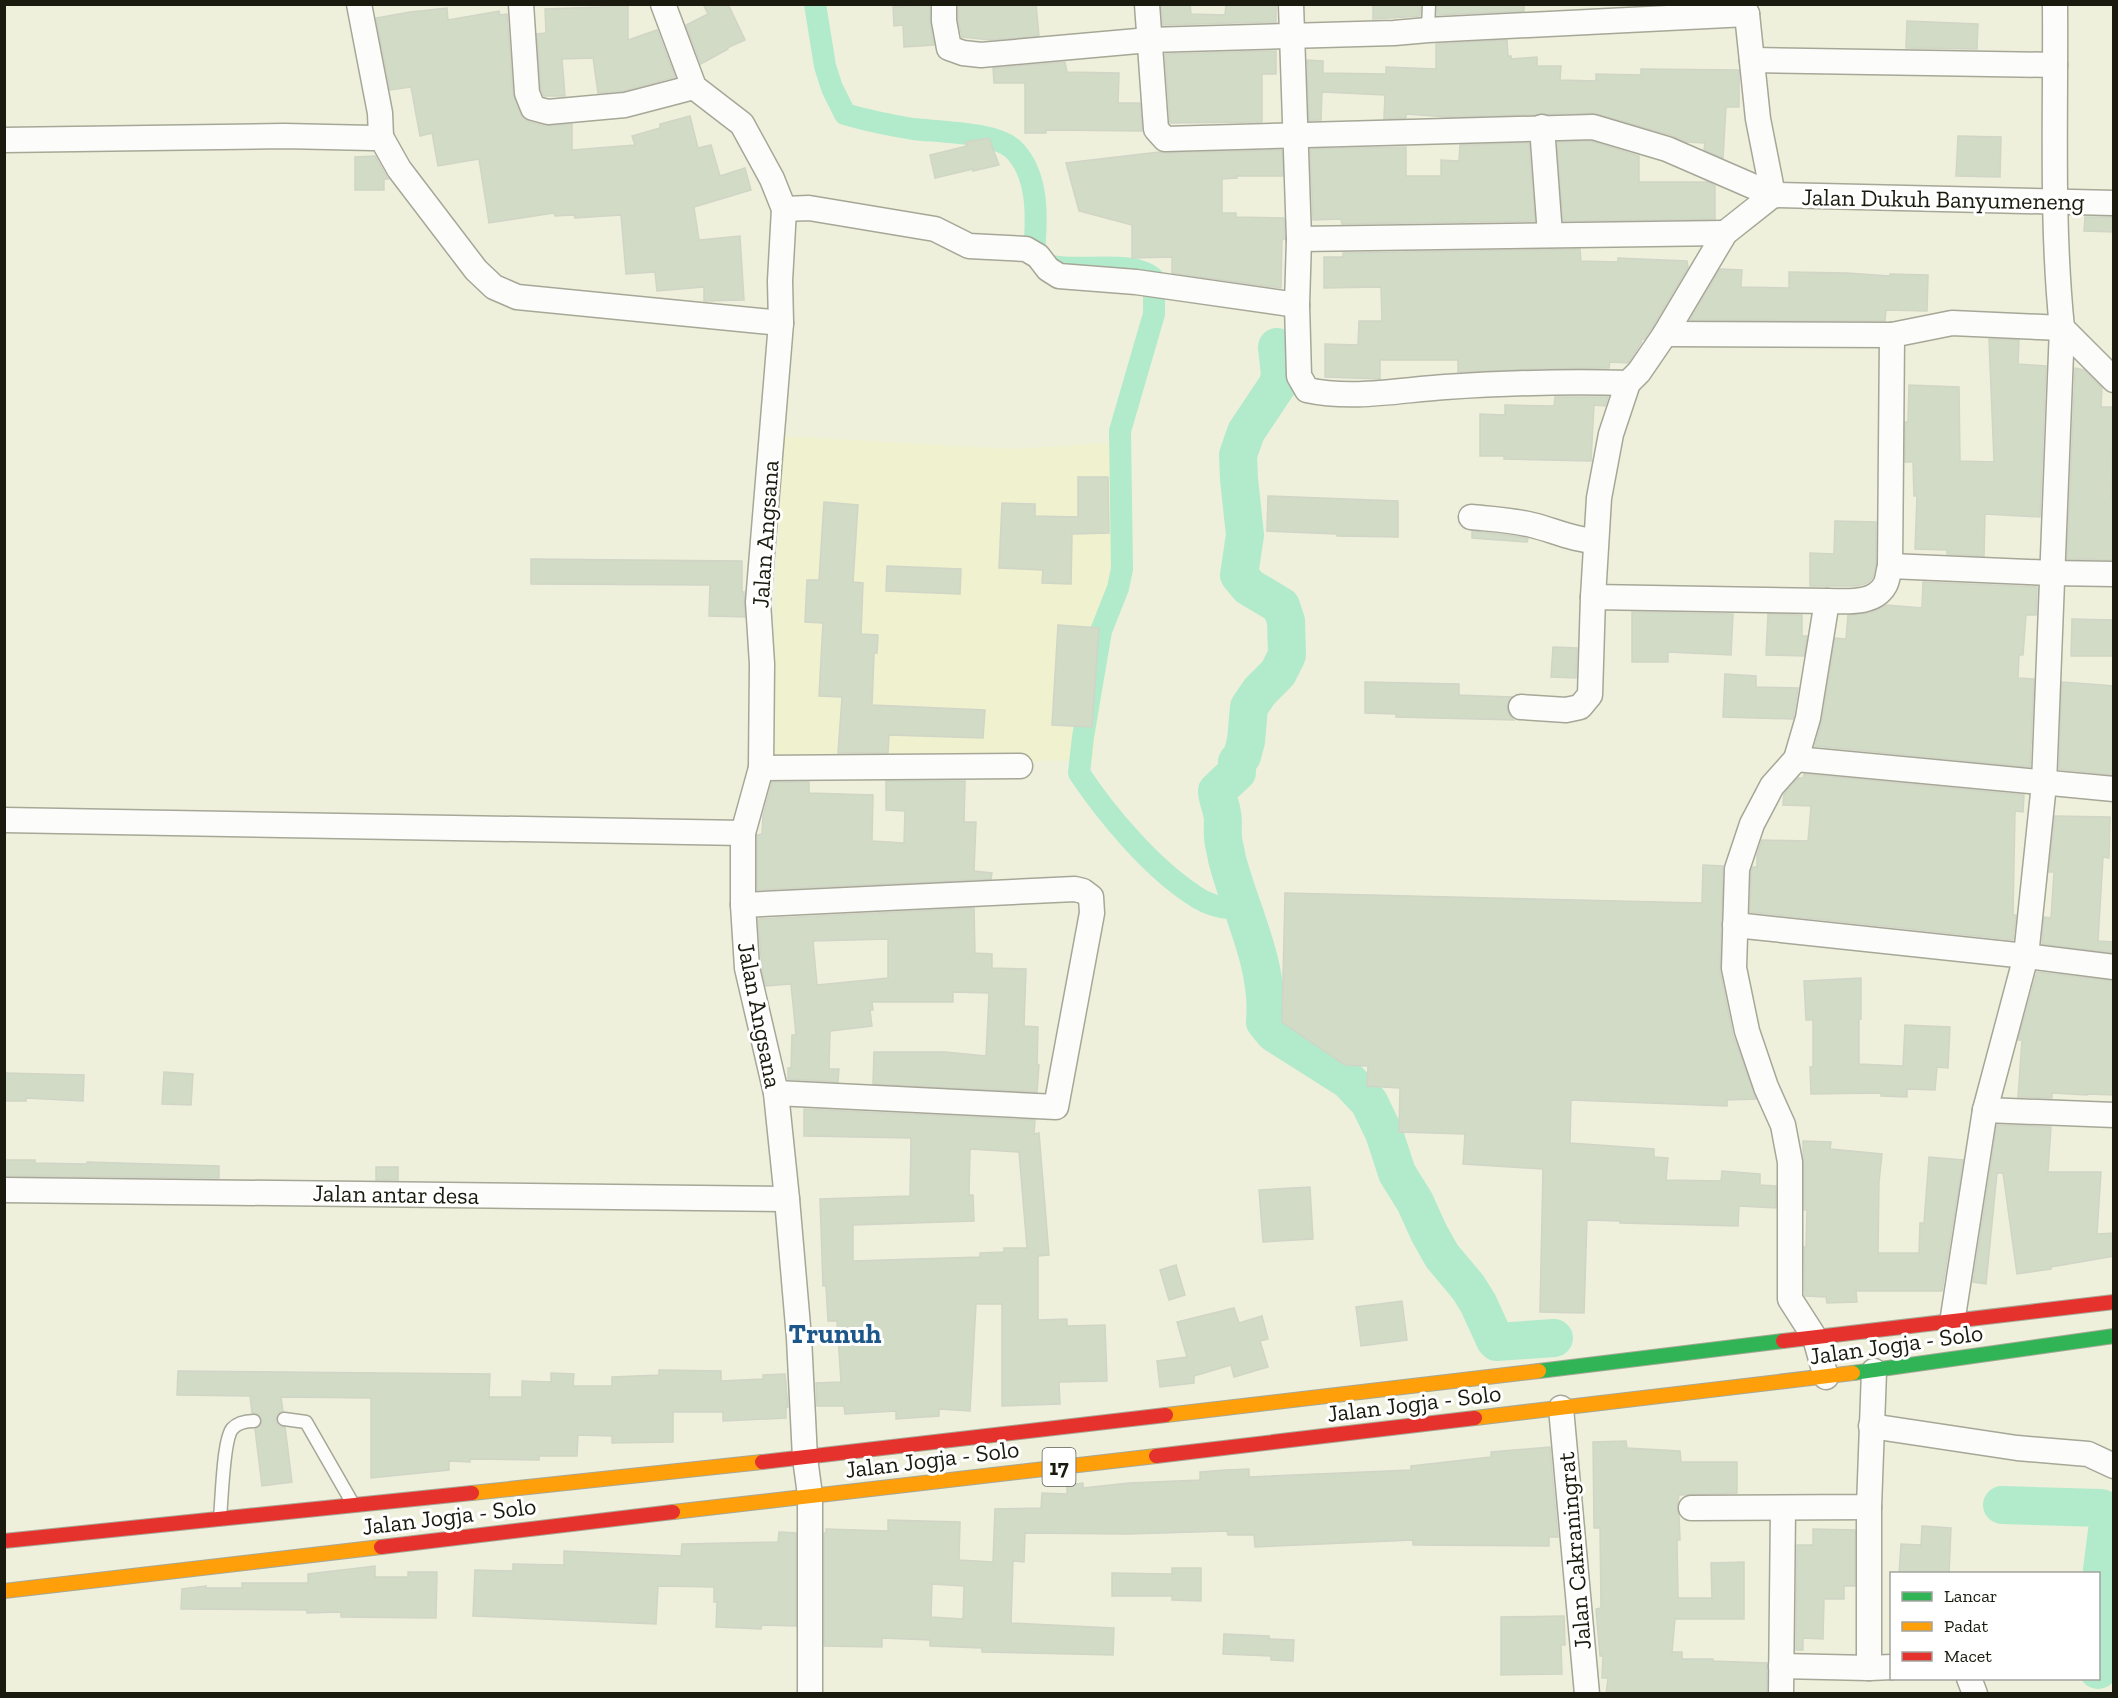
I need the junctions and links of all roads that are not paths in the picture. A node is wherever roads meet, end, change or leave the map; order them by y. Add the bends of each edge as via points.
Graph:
1 (359, 4) edge
2 (521, 4) edge
3 (663, 4) edge
4 (944, 4) edge
5 (1147, 4) edge
6 (1291, 4) edge
7 (1429, 4) edge
8 (2055, 4) edge
9 (1745, 9) edge
10 (1428, 30) junction
11 (1293, 36) junction
12 (1149, 40) junction
13 (1752, 60) junction
14 (2055, 65) junction
15 (694, 87) junction
16 (1542, 127) junction
17 (1295, 134) junction
18 (381, 137) junction
19 (4, 140) edge
20 (1773, 195) junction
21 (2056, 201) junction
22 (2114, 203) edge
23 (784, 209) junction
24 (1725, 233) junction
25 (1550, 235) junction
26 (1299, 239) junction
27 (1297, 305) junction
28 (781, 323) junction
29 (2062, 328) junction
30 (1665, 334) junction
31 (1892, 335) junction
32 (2114, 380) edge
33 (1628, 383) junction
34 (1470, 517) dead end
35 (1596, 541) junction
36 (1890, 566) junction
37 (2052, 573) junction
38 (2114, 574) edge
39 (1593, 597) junction
40 (1827, 602) junction
41 (1521, 707) dead end
42 (1796, 759) junction
43 (1020, 765) dead end
44 (761, 768) junction
45 (2044, 784) junction
46 (2114, 789) edge
47 (4, 820) edge
48 (743, 833) junction
49 (743, 905) junction
50 (1735, 925) junction
51 (2026, 956) junction
52 (2114, 967) edge
53 (776, 1093) junction
54 (1985, 1110) junction
55 (2114, 1115) edge
56 (4, 1190) edge
57 (787, 1199) junction
58 (2114, 1302) edge
59 (1952, 1323) junction
60 (2114, 1336) edge
61 (1815, 1338) junction
62 (1874, 1371) junction
63 (1826, 1377) junction
64 (1561, 1408) junction
65 (284, 1419) dead end
66 (254, 1421) dead end
67 (1871, 1426) junction
68 (805, 1458) junction
69 (2114, 1466) edge
70 (810, 1495) junction
71 (353, 1505) junction
72 (1869, 1507) junction
73 (1690, 1508) dead end
74 (1783, 1508) junction
75 (220, 1518) junction
76 (4, 1541) edge
77 (4, 1591) edge
78 (1781, 1666) junction
79 (1880, 1668) edge
80 (810, 1694) edge
81 (1587, 1694) edge
82 (1781, 1694) edge

1 - 18 street
2 - 15 street via 527,93 533,108 548,112 625,105
3 - 15 street
4 - 12 street via 949,48 963,53 981,55
5 - 12 street
6 - 11 street
7 - 10 lane
8 - 14 street
9 - 10 street
9 - 13 street
10 - 11 street
11 - 12 street
11 - 17 street
12 - 17 street via 1156,129 1165,139
13 - 14 street
13 - 20 street
14 - 21 street
15 - 23 street via 742,124
16 - 17 street
16 - 20 street via 1593,127 1622,135 1695,160
16 - 25 street
17 - 26 street
18 - 19 street
18 - 28 street via 399,169 476,270 494,287 518,297
20 - 21 street, Jalan Dukuh Banyumeneng
20 - 24 street
21 - 22 street, Jalan Dukuh Banyumeneng
21 - 29 street
23 - 27 street via 809,208 935,229 969,246 1026,249 1059,276 1136,282
23 - 28 street, Jalan Angsana
24 - 25 street
24 - 30 street
25 - 26 street
26 - 27 street
27 - 33 street via 1299,376 1307,390 1354,394 1561,381
28 - 44 street, Jalan Angsana via 758,602
29 - 31 street via 1952,323
29 - 32 street
29 - 37 street
30 - 31 street
30 - 33 street
31 - 36 street
33 - 35 street via 1611,434
34 - 35 street via 1534,525 1564,536
35 - 39 street
36 - 37 street
36 - 40 street via 1878,593 1862,601
37 - 38 street
37 - 45 street
39 - 40 street
39 - 41 street via 1590,695 1580,707 1566,710
40 - 42 street via 1808,718
42 - 45 street
42 - 50 street via 1772,786 1752,824 1737,869
43 - 44 street
44 - 48 street, Jalan Angsana
45 - 46 street
45 - 51 street
47 - 48 street
48 - 49 street, Jalan Angsana
49 - 53 street, Jalan Angsana via 747,968
49 - 53 street via 1075,889 1091,897 1092,913 1056,1107
50 - 51 street
50 - 61 street via 1734,968 1747,1031 1783,1125 1790,1162 1790,1299
51 - 52 street
51 - 54 street
53 - 57 street, Jalan Angsana
54 - 55 street
54 - 59 street
56 - 57 street, Jalan antar desa
57 - 68 street, Jalan Angsana
58 - 59 highway, Jalan Jogja - Solo / 17
59 - 61 highway, Jalan Jogja - Solo / 17
60 - 62 highway, Jalan Jogja - Solo / 17
61 - 63 street
61 - 68 highway, Jalan Jogja - Solo / 17
62 - 63 highway, Jalan Jogja - Solo / 17
62 - 67 street
63 - 64 highway, Jalan Jogja - Solo / 17
64 - 70 highway, Jalan Jogja - Solo / 17
64 - 81 street, Jalan Cakraningrat
65 - 71 lane via 306,1422
66 - 75 lane via 242,1422 232,1429 227,1442
67 - 69 street via 2017,1448 2088,1454
67 - 72 street
68 - 70 street, Jalan Angsana
68 - 71 highway, Jalan Jogja - Solo / 17
70 - 77 highway, Jalan Jogja - Solo / 17
70 - 80 street, Jalan Angsana
71 - 75 highway, Jalan Jogja - Solo / 17
72 - 74 street
72 - 79 street
73 - 74 street
74 - 78 street
75 - 76 highway, Jalan Jogja - Solo / 17
78 - 79 street
78 - 82 street

